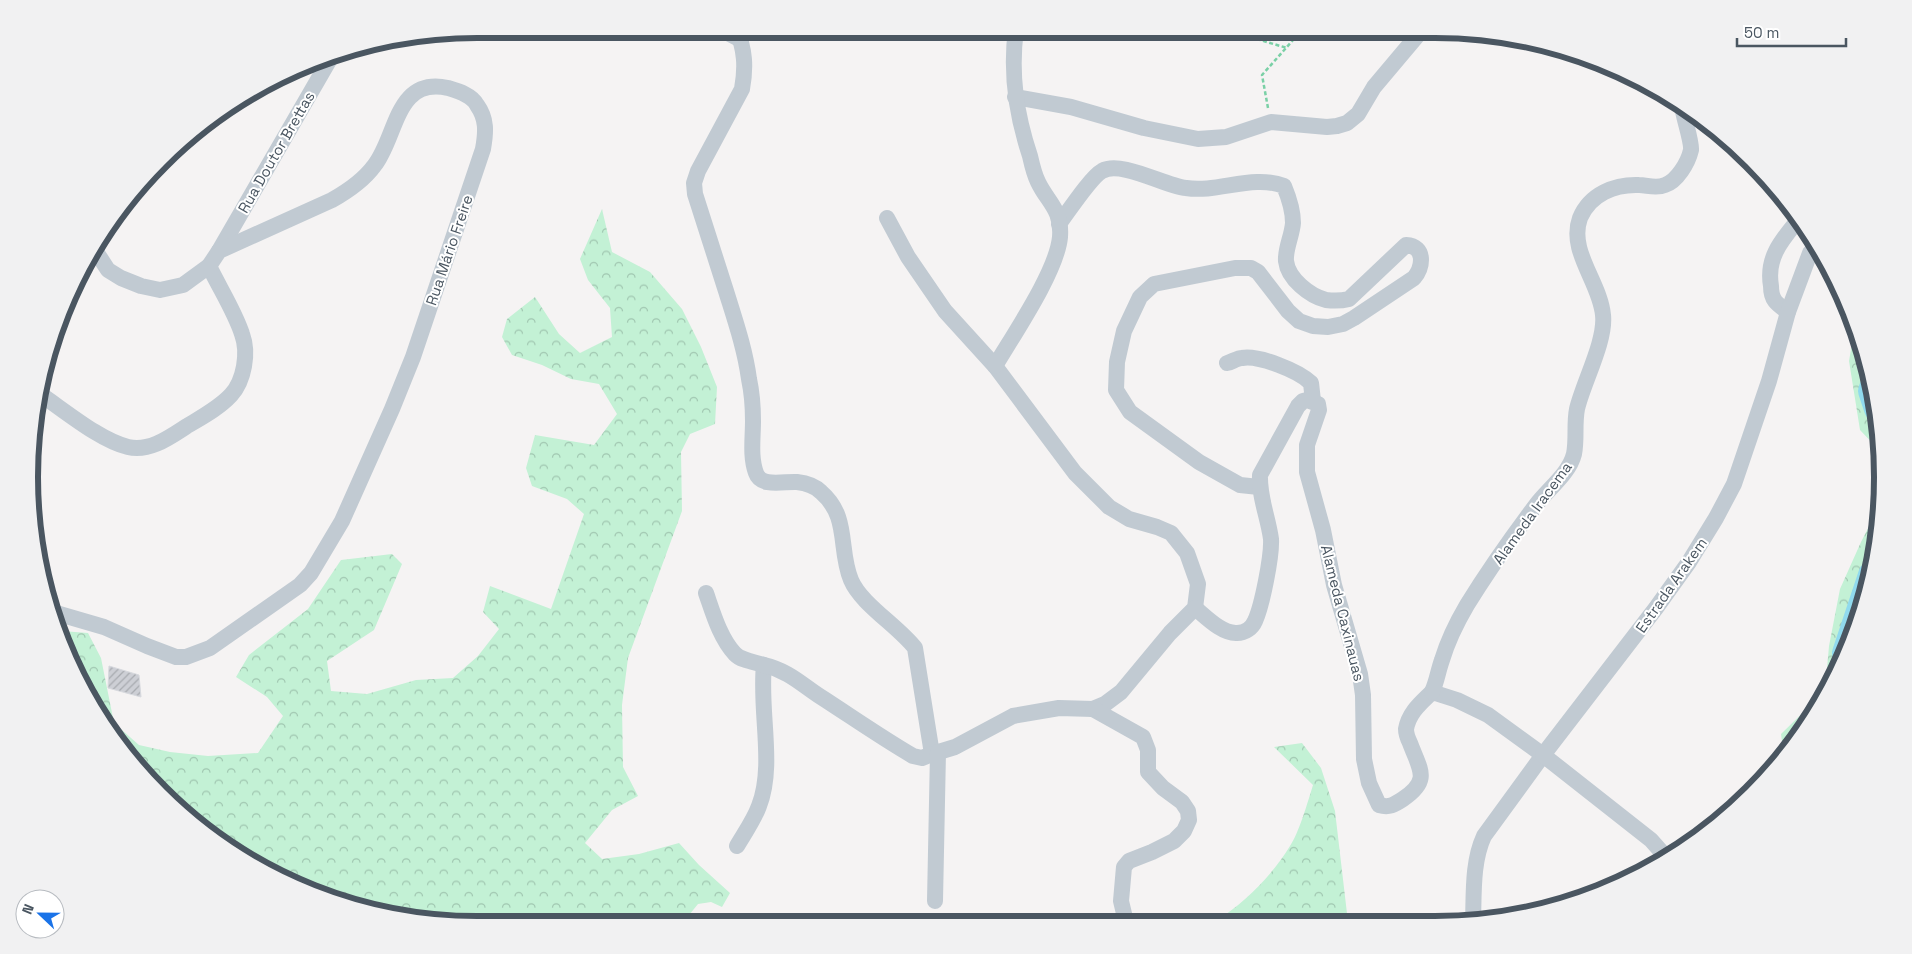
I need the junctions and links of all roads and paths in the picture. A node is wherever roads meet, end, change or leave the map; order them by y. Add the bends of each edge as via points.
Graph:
1 (739, 38) edge
2 (1015, 38) edge
3 (1253, 38) edge
4 (1295, 38) edge
5 (1415, 38) edge
6 (1287, 48) junction
7 (327, 64) edge
8 (1015, 98) junction
9 (1684, 115) edge
10 (1271, 122) junction
11 (887, 218) dead end
12 (1059, 224) junction
13 (1795, 225) edge
14 (219, 251) junction
15 (1812, 251) edge
16 (98, 254) edge
17 (209, 266) junction
18 (1788, 312) junction
19 (1228, 364) dead end
20 (995, 366) junction
21 (45, 397) edge
22 (1316, 405) junction
23 (1259, 487) junction
24 (706, 593) dead end
25 (1195, 608) junction
26 (60, 614) edge
27 (764, 666) junction
28 (1432, 692) junction
29 (1093, 709) junction
30 (935, 753) junction
31 (1543, 755) junction
32 (736, 846) dead end
33 (1662, 853) edge
34 (936, 901) dead end
35 (1472, 915) edge
36 (1125, 916) edge

1 - 30 street via 745,64 742,89 694,183 748,370 755,473 765,482 810,485 833,504 839,517 850,579 859,593 915,648
2 - 8 street via 1012,63
3 - 6 path
4 - 6 path
5 - 10 street via 1374,87 1358,114 1347,123 1327,127
6 - 10 path via 1262,76
7 - 14 street, Rua Doutor Brettas
8 - 10 street via 1071,107 1144,128 1198,139 1226,137
8 - 12 street via 1024,141 1038,182 1053,204
9 - 28 street, Alameda Iracema via 1691,149 1678,176 1666,185 1619,186 1598,194 1581,217 1577,228 1580,251 1604,316 1577,412 1576,443 1570,464 1536,505 1467,606 1445,650
11 - 20 street via 908,257 945,311
12 - 20 street via 1060,237 1051,266
12 - 23 street via 1097,174 1110,168 1140,173 1171,186 1188,189 1265,181 1284,186 1293,224 1286,262 1301,286 1325,300 1349,299 1406,245 1421,254 1422,264 1414,278 1354,318 1328,327 1299,321 1258,272 1251,268 1154,284 1140,297 1124,331 1116,362 1116,390 1130,412 1218,474 1240,485
13 - 18 street via 1775,250 1770,266 1775,301
14 - 17 street
14 - 26 street, Rua Mário Freire via 349,190 375,166 406,101 416,91 438,87 457,91 476,102 483,113 486,126 483,149 413,357 342,521 311,573 291,593 210,648 186,657 176,657 104,627
15 - 18 street, Estrada Arakem
16 - 17 street via 108,270 121,278 160,290 183,285
17 - 21 street via 243,335 245,356 240,381 231,396 205,416 144,448 110,440
18 - 31 street, Estrada Arakem via 1769,381 1734,484 1716,518 1656,608
19 - 22 street via 1242,358 1256,358 1294,370 1311,383
20 - 25 street via 1061,456 1094,494 1109,508 1129,519 1171,533 1180,541 1198,584
22 - 23 street via 1302,401 1298,406 1260,475
22 - 28 street, Alameda Caxinauas via 1307,445 1307,472 1334,585 1360,674 1364,759 1369,783 1379,805 1394,805 1421,782 1406,731 1410,715
23 - 25 street via 1271,541 1254,622 1247,631 1229,632
24 - 27 street via 719,627 735,654
25 - 29 street via 1120,692
27 - 30 street via 780,669 913,756 922,758
27 - 32 street via 766,774 759,808
28 - 31 street via 1475,707
29 - 30 street via 1059,708 1013,716 955,747
29 - 36 street via 1143,737 1148,750 1148,772 1188,810 1184,832 1174,841 1129,861 1124,867 1121,900
30 - 34 street
31 - 33 street via 1651,840
31 - 35 street, Estrada Arakem via 1479,845

